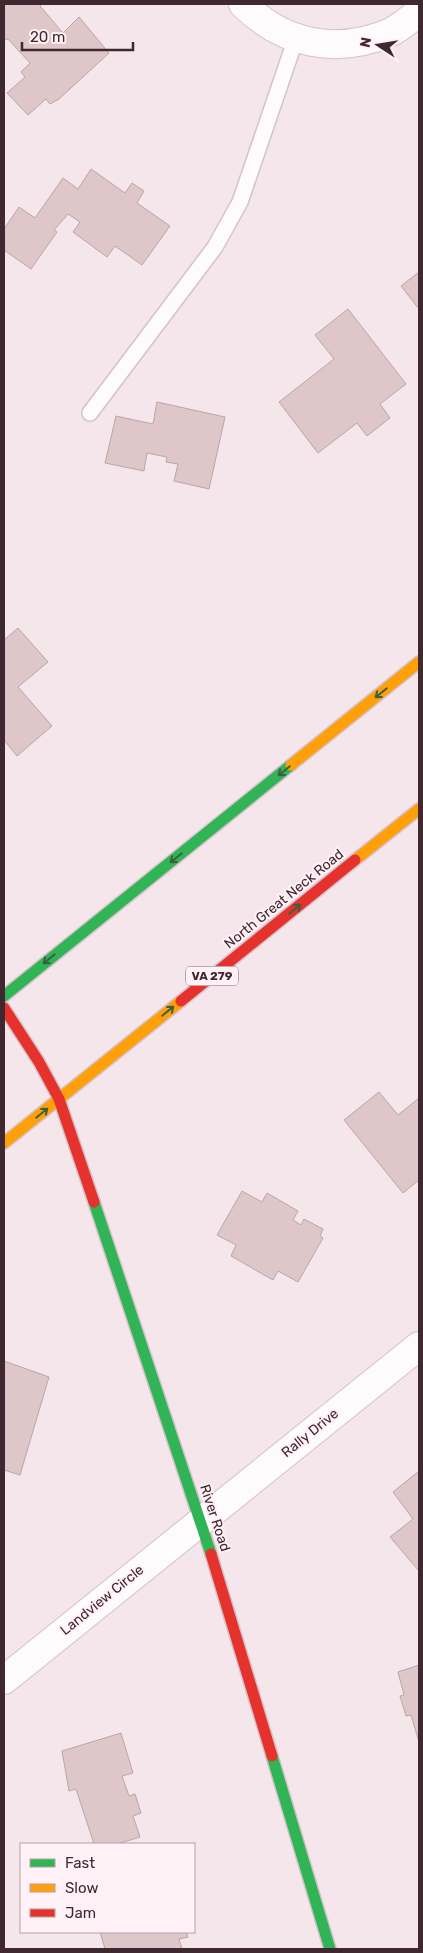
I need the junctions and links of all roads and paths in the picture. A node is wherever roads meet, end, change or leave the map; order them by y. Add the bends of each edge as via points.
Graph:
1 (243, 4) edge
2 (419, 12) edge
3 (296, 38) junction
4 (90, 413) dead end
5 (419, 662) edge
6 (419, 809) edge
7 (4, 996) edge
8 (4, 1008) edge
9 (60, 1099) junction
10 (4, 1143) edge
11 (419, 1346) edge
12 (201, 1521) junction
13 (4, 1680) edge
14 (330, 1949) edge

1 - 3 street via 256,17
2 - 3 street via 393,31 368,40 342,44
3 - 4 lane via 240,202 215,247
5 -> 7 main road
9 -> 6 main road, North Great Neck Road / VA 279
8 - 9 main road, River Road
10 -> 9 main road, North Great Neck Road / VA 279
9 - 12 main road, River Road
11 - 12 street, Rally Drive
12 - 13 street, Landview Circle
12 - 14 main road, River Road

